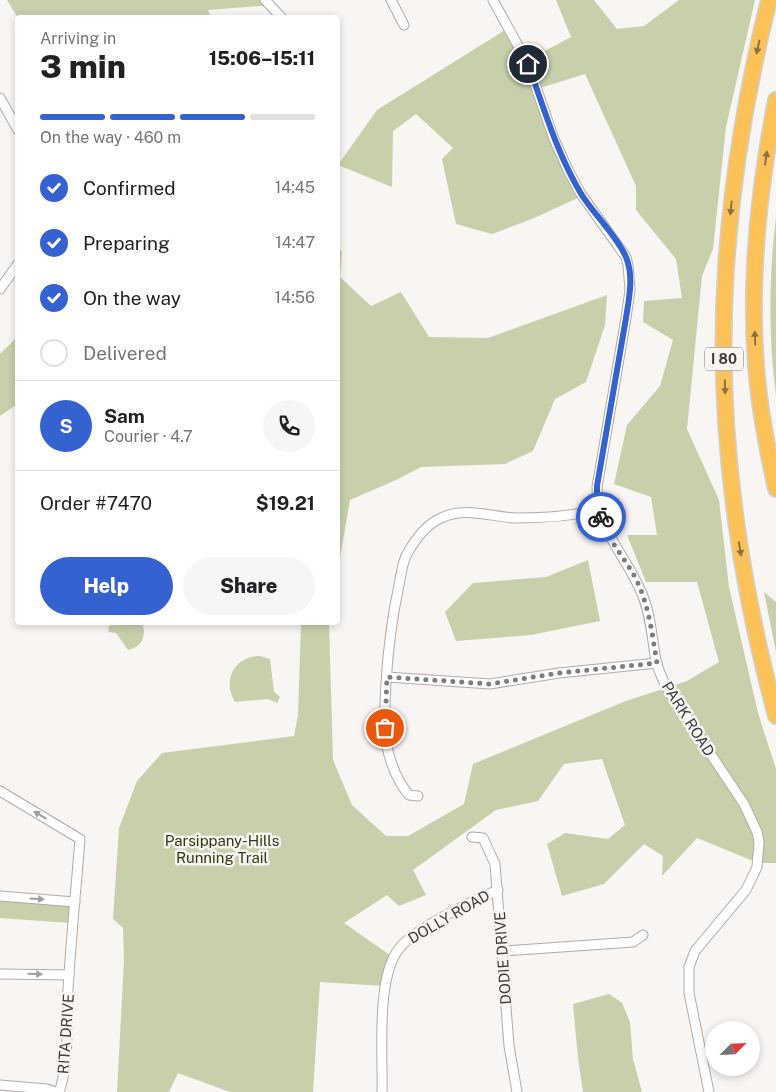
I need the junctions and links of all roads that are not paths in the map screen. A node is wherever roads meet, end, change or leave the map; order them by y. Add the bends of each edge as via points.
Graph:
1 (265, 0) edge
2 (391, 0) edge
3 (493, 0) edge
4 (769, 0) edge
5 (279, 15) edge
6 (404, 25) dead end
7 (0, 98) edge
8 (776, 100) edge
9 (15, 125) edge
10 (15, 268) edge
11 (0, 289) edge
12 (776, 490) edge
13 (599, 510) junction
14 (657, 663) junction
15 (387, 677) junction
16 (776, 716) edge
17 (0, 791) edge
18 (418, 796) dead end
19 (472, 837) dead end
20 (498, 890) junction
21 (0, 896) edge
22 (75, 902) junction
23 (643, 935) dead end
24 (503, 951) junction
25 (0, 974) edge
26 (69, 975) junction
27 (0, 1085) edge
28 (55, 1092) edge
29 (59, 1092) edge
30 (382, 1092) edge
31 (517, 1092) edge
32 (709, 1092) edge

1 - 5 street
2 - 6 street
3 - 13 street, PARK ROAD via 528,64 568,170 618,244 628,265 630,290 599,472
4 -> 16 highway, I 80 via 750,83 734,179 724,339 725,407 738,538 747,594
7 - 9 street
12 -> 8 highway, I 80 via 760,404 754,305 759,216
10 - 11 street
13 - 14 street, PARK ROAD via 602,523 643,596
13 - 15 street via 576,515 514,518 460,512 432,523 414,544 403,564 392,615
14 - 15 street via 490,684
14 - 32 street, PARK ROAD via 670,693 744,804 759,842 756,867 749,884 695,951 689,967 689,992
15 - 18 street via 385,728 391,763 409,795
22 -> 17 street, RITA DRIVE via 80,839
19 - 20 street, DODIE DRIVE via 482,838 491,852
20 - 24 street, DODIE DRIVE
20 - 30 street, DOLLY ROAD via 411,936 392,959 383,999
21 -> 22 street
22 - 26 street, RITA DRIVE
23 - 24 street via 633,942
24 - 31 street, DODIE DRIVE via 509,1046
25 -> 26 street
26 - 29 street, RITA DRIVE via 65,1060
27 - 28 street

